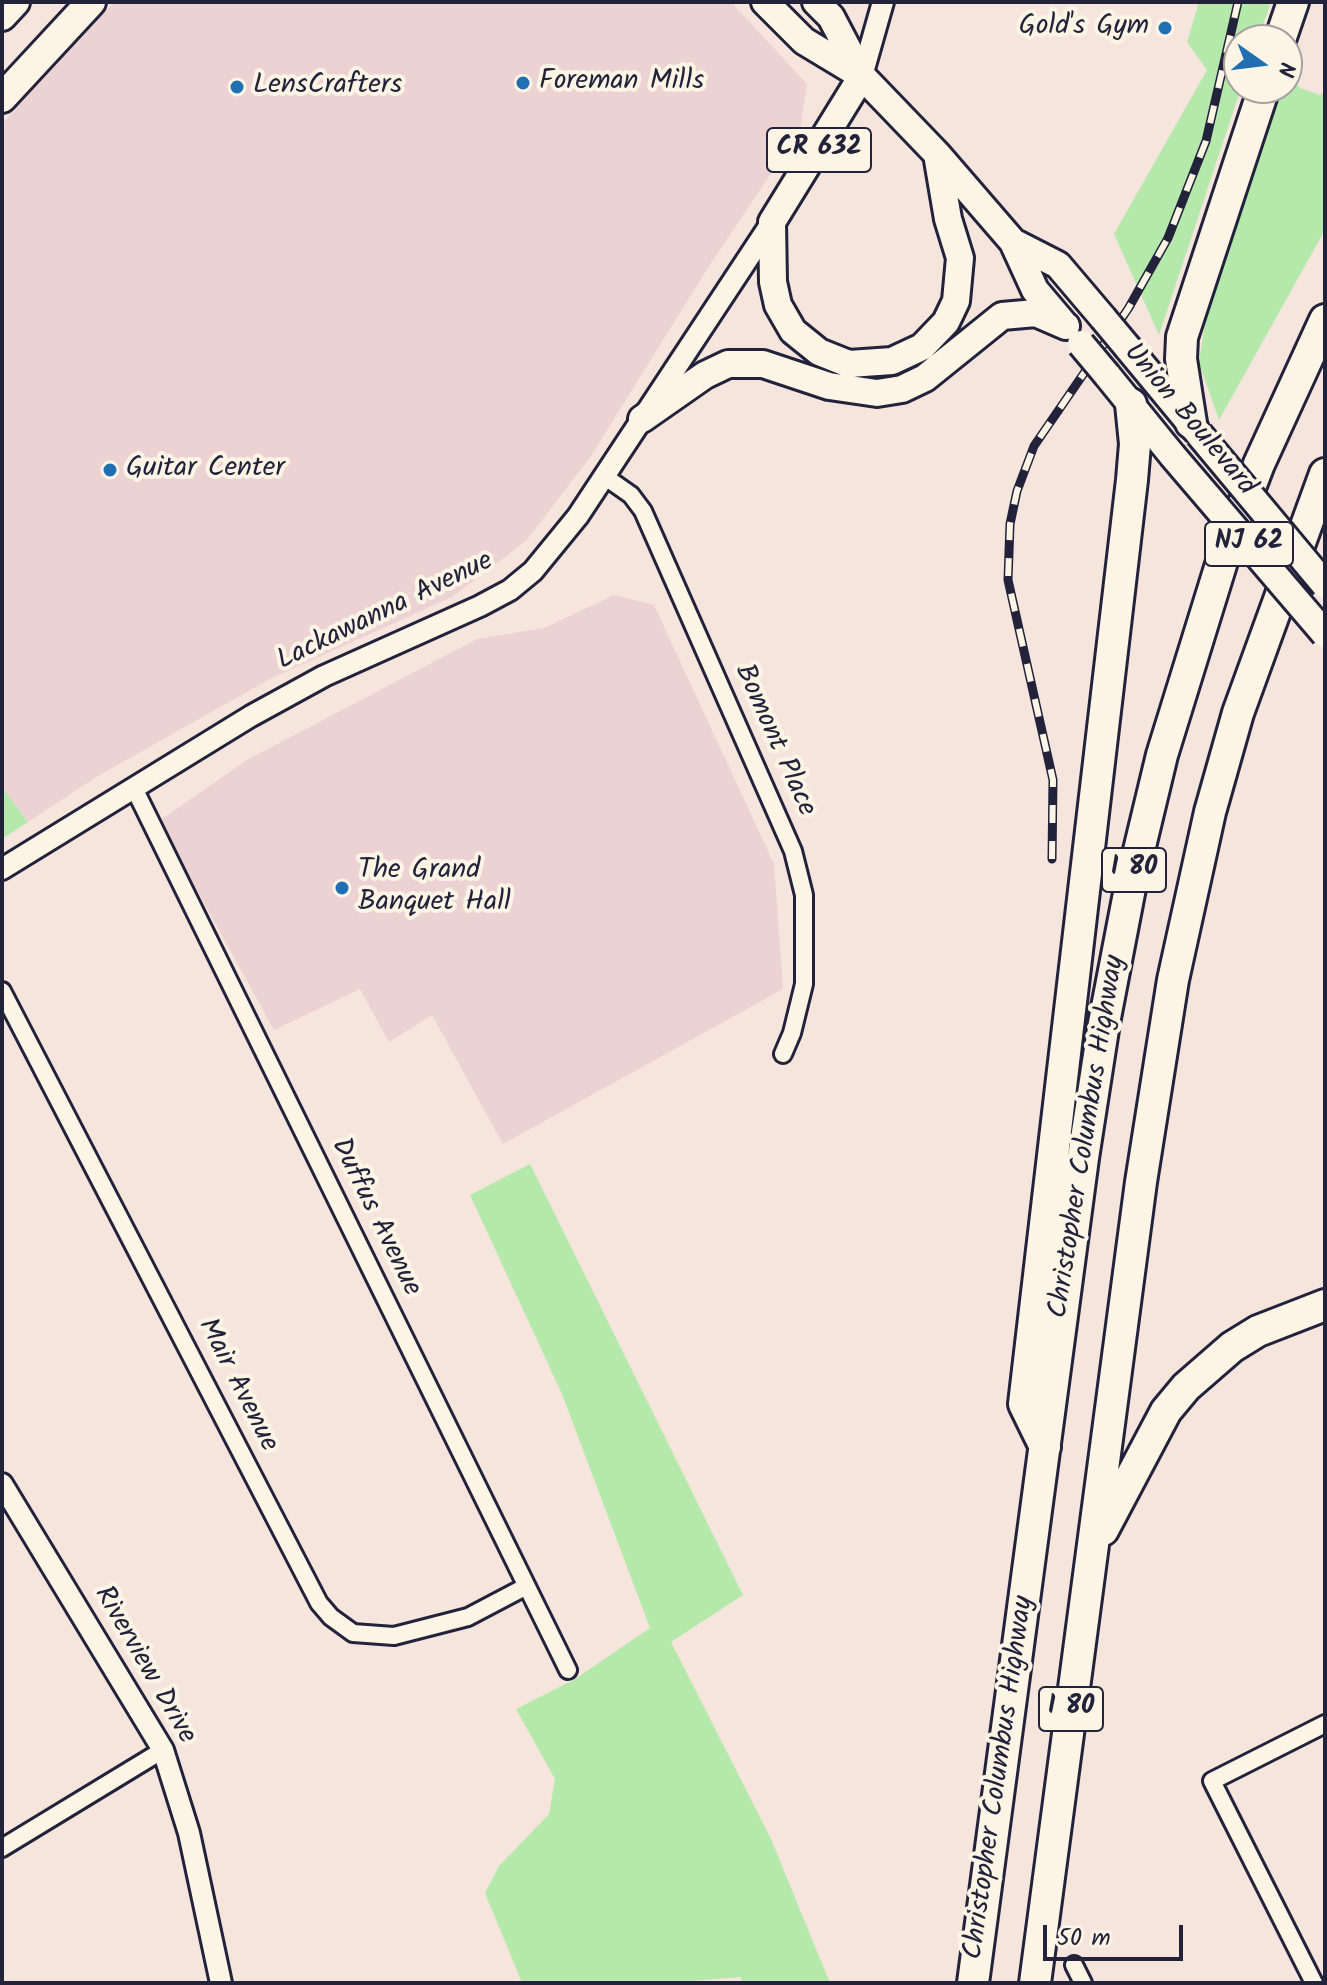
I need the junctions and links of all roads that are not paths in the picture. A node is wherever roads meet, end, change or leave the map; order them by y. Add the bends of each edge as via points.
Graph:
1 (15, 2) edge
2 (91, 2) edge
3 (765, 2) edge
4 (816, 2) edge
5 (883, 2) edge
6 (1293, 2) edge
7 (2, 16) edge
8 (1285, 24) edge
9 (862, 76) junction
10 (2, 98) edge
11 (1259, 104) edge
12 (937, 154) junction
13 (772, 222) junction
14 (1013, 242) junction
15 (1325, 320) edge
16 (1074, 335) junction
17 (1131, 404) junction
18 (642, 419) junction
19 (1195, 428) junction
20 (604, 476) junction
21 (1322, 484) edge
22 (1325, 585) edge
23 (1325, 634) edge
24 (134, 788) junction
25 (2, 869) edge
26 (2, 991) edge
27 (783, 1054) dead end
28 (1325, 1305) edge
29 (1045, 1447) junction
30 (2, 1484) edge
31 (1092, 1550) junction
32 (525, 1587) junction
33 (568, 1670) dead end
34 (1325, 1724) edge
35 (163, 1750) junction
36 (2, 1848) edge
37 (1074, 1965) dead end
38 (221, 1983) edge
39 (973, 1983) edge
40 (1035, 1983) edge
41 (1083, 1983) edge
42 (1314, 1983) edge

1 - 7 highway
2 - 10 highway
3 - 9 main road, Union Boulevard / NJ 62 via 804,41
4 - 9 main road, Union Boulevard / NJ 62 via 831,17
5 - 9 street
6 - 8 highway
9 - 12 main road, Union Boulevard / NJ 62
9 - 13 main road, Lackawanna Avenue / CR 632
11 - 19 highway via 1182,337 1181,359
12 - 13 main road via 960,258 959,287 946,322 912,353 877,364 849,364 801,339 775,294
12 - 14 main road, Union Boulevard / NJ 62
13 - 18 street, Lackawanna Avenue / CR 632
14 - 16 main road, Union Boulevard / NJ 62 via 1035,290
14 - 19 main road, Union Boulevard / NJ 62, bridge via 1058,265
15 - 29 highway, Christopher Columbus Highway / I 80 via 1223,558 1145,821 1101,1036
16 - 17 main road, Union Boulevard / NJ 62, bridge
16 - 18 main road via 1036,313 1002,316 925,378 877,393 829,386 763,364 728,364
17 - 23 main road, Union Boulevard / NJ 62, bridge
17 - 29 highway via 1132,480 1024,1404
18 - 20 street, Lackawanna Avenue / CR 632
19 - 22 main road, Union Boulevard / NJ 62, bridge
20 - 24 street, Lackawanna Avenue / CR 632 via 558,544 510,590 315,681
20 - 27 street, Bomont Place via 643,511 793,851 804,895 804,984
21 - 31 highway, Christopher Columbus Highway / I 80 via 1238,713 1187,912 1147,1141
24 - 25 street, Lackawanna Avenue / CR 632
24 - 32 street, Duffus Avenue
26 - 32 street, Mair Avenue via 319,1603 331,1617 353,1633 394,1636 468,1617
28 - 31 highway via 1258,1331 1186,1387 1166,1411
29 - 39 highway, Christopher Columbus Highway / I 80
30 - 35 street, Riverview Drive
31 - 40 highway, Christopher Columbus Highway / I 80
32 - 33 street, Duffus Avenue
34 - 42 street via 1212,1781
35 - 36 street
35 - 38 street, Riverview Drive via 189,1833
37 - 41 street

